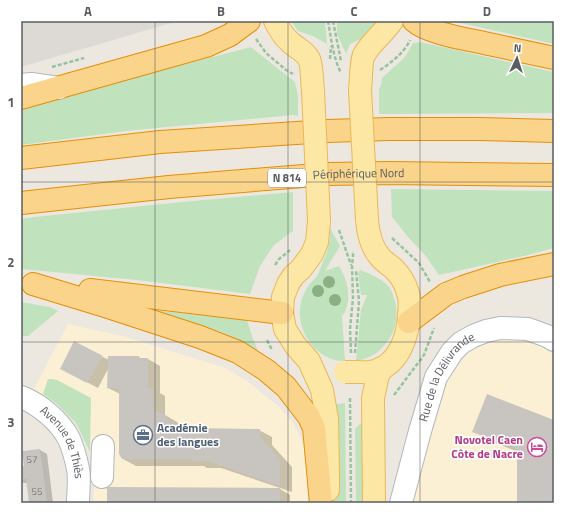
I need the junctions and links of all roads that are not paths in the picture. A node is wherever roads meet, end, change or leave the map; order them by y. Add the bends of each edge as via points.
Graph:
1 (275, 21) edge
2 (392, 21) edge
3 (248, 22) edge
4 (416, 22) edge
5 (554, 58) edge
6 (21, 85) edge
7 (59, 88) junction
8 (21, 98) edge
9 (554, 131) edge
10 (21, 158) edge
11 (554, 175) edge
12 (21, 203) edge
13 (554, 264) edge
14 (27, 283) edge
15 (282, 313) junction
16 (409, 322) junction
17 (554, 340) edge
18 (309, 361) junction
19 (382, 368) junction
20 (21, 397) edge
21 (103, 446) dead end
22 (102, 477) dead end
23 (78, 503) edge
24 (321, 503) edge
25 (327, 503) edge
26 (374, 503) edge
27 (401, 503) edge

1 - 15 main road, bridge via 278,29 290,43 305,53 310,60 305,83 328,225 312,254 288,284 283,297
2 - 16 main road, bridge via 363,56 360,90 367,220 369,236 375,250 380,258 394,269 408,290
3 - 7 highway via 230,35 206,46
4 - 5 highway via 436,32
6 - 7 street
7 - 8 highway
9 - 10 highway via 327,131 160,142
11 - 12 highway, Périphérique Nord / N 814 via 328,174 168,187
13 - 16 highway via 500,275 463,287 446,294
14 - 15 highway
14 - 24 highway via 200,337 238,352 266,370 286,387 309,417 314,428
15 - 18 main road via 285,330 294,345
16 - 19 main road via 400,351
17 - 27 street, Rue de la Délivrande via 528,329 500,328 473,336 452,352 436,377
18 - 19 main road via 325,370 335,372 352,363 373,372
18 - 25 main road via 322,390 327,419
19 - 26 main road via 378,374 373,398
20 - 23 street, Avenue de Thiès via 48,414 69,439 78,470
21 - 22 street

